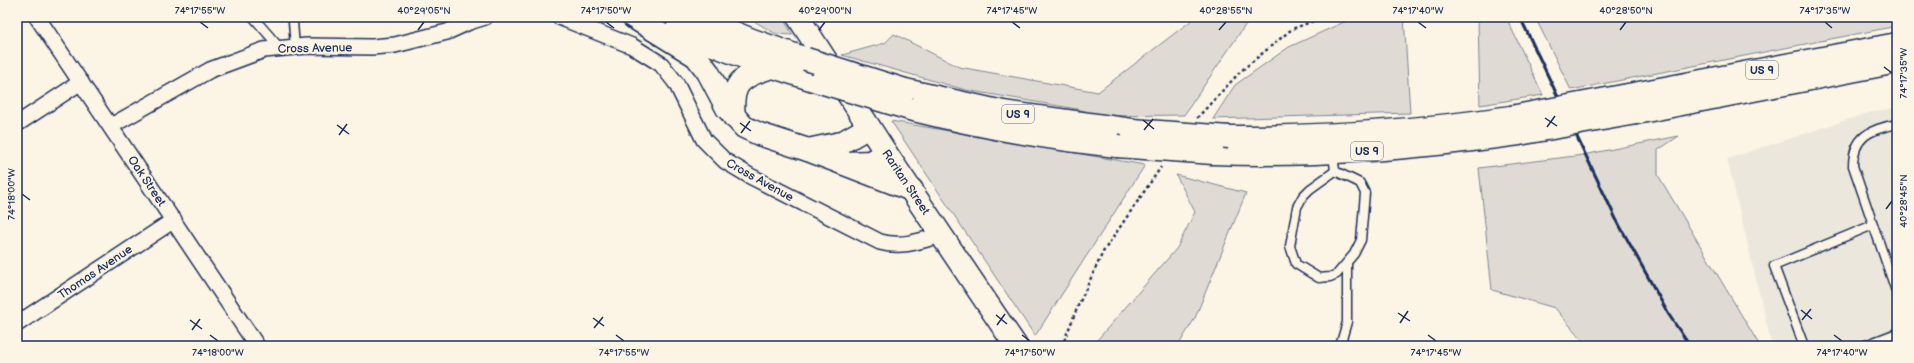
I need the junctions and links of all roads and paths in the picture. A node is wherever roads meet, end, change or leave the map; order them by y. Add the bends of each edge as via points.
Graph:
1 (37, 17) edge
2 (253, 17) edge
3 (295, 17) edge
4 (485, 17) edge
5 (559, 17) edge
6 (632, 17) edge
7 (645, 17) edge
8 (696, 17) edge
9 (798, 17) edge
10 (1897, 44) edge
11 (295, 46) junction
12 (280, 48) junction
13 (1897, 62) edge
14 (772, 67) junction
15 (81, 82) junction
16 (908, 100) junction
17 (1632, 104) junction
18 (734, 117) junction
19 (17, 124) edge
20 (1897, 124) edge
21 (1515, 125) junction
22 (111, 126) junction
23 (869, 127) junction
24 (808, 150) junction
25 (886, 153) junction
26 (1334, 162) junction
27 (842, 163) junction
28 (912, 190) junction
29 (174, 220) junction
30 (1873, 225) junction
31 (941, 235) junction
32 (1347, 263) junction
33 (1896, 288) edge
34 (17, 324) edge
35 (1897, 333) edge
36 (1015, 345) edge
37 (257, 346) edge
38 (1340, 346) edge
39 (1804, 346) edge
40 (1863, 346) edge

1 - 15 street, Oak Street
2 - 12 lane
3 - 11 lane via 292,22
4 - 11 street, Cross Avenue via 447,32 395,46
5 - 31 street, Cross Avenue via 632,46 661,64 676,83 704,140 717,154 742,172 880,242 906,245
6 - 18 main road via 696,56
7 - 14 main road, US 9
8 - 16 main road, US 9, bridge
9 - 23 main road, Raritan Street
10 - 17 main road, US 9
11 - 12 street, Cross Avenue
12 - 22 street, Cross Avenue via 264,50 210,70
13 - 17 main road, US 9
14 - 16 main road, US 9, bridge via 820,82
14 - 18 main road via 751,74 739,83 733,96
15 - 19 street
15 - 22 street, Oak Street
16 - 21 main road, US 9, bridge via 1132,130 1229,137
16 - 26 main road, US 9, bridge via 1028,135 1117,146 1289,155
17 - 21 main road, US 9, bridge
18 - 24 main road via 752,131
20 - 30 lane via 1872,130 1855,151 1853,166
21 - 26 main road, US 9
22 - 29 street, Oak Street
23 - 24 main road via 840,143
23 - 25 main road, Raritan Street
24 - 27 main road
25 - 27 main road via 870,162
25 - 28 main road, Raritan Street
26 - 32 lane via 1360,184 1365,193 1361,240
26 - 32 lane via 1303,196 1297,207 1290,246 1296,264 1319,278 1337,274
27 - 28 main road
28 - 31 main road, Raritan Street
29 - 34 street, Thomas Avenue
29 - 37 street, Oak Street
30 - 33 lane
30 - 39 lane via 1774,266
31 - 36 main road, Raritan Street
32 - 38 lane via 1347,322
35 - 40 lane

